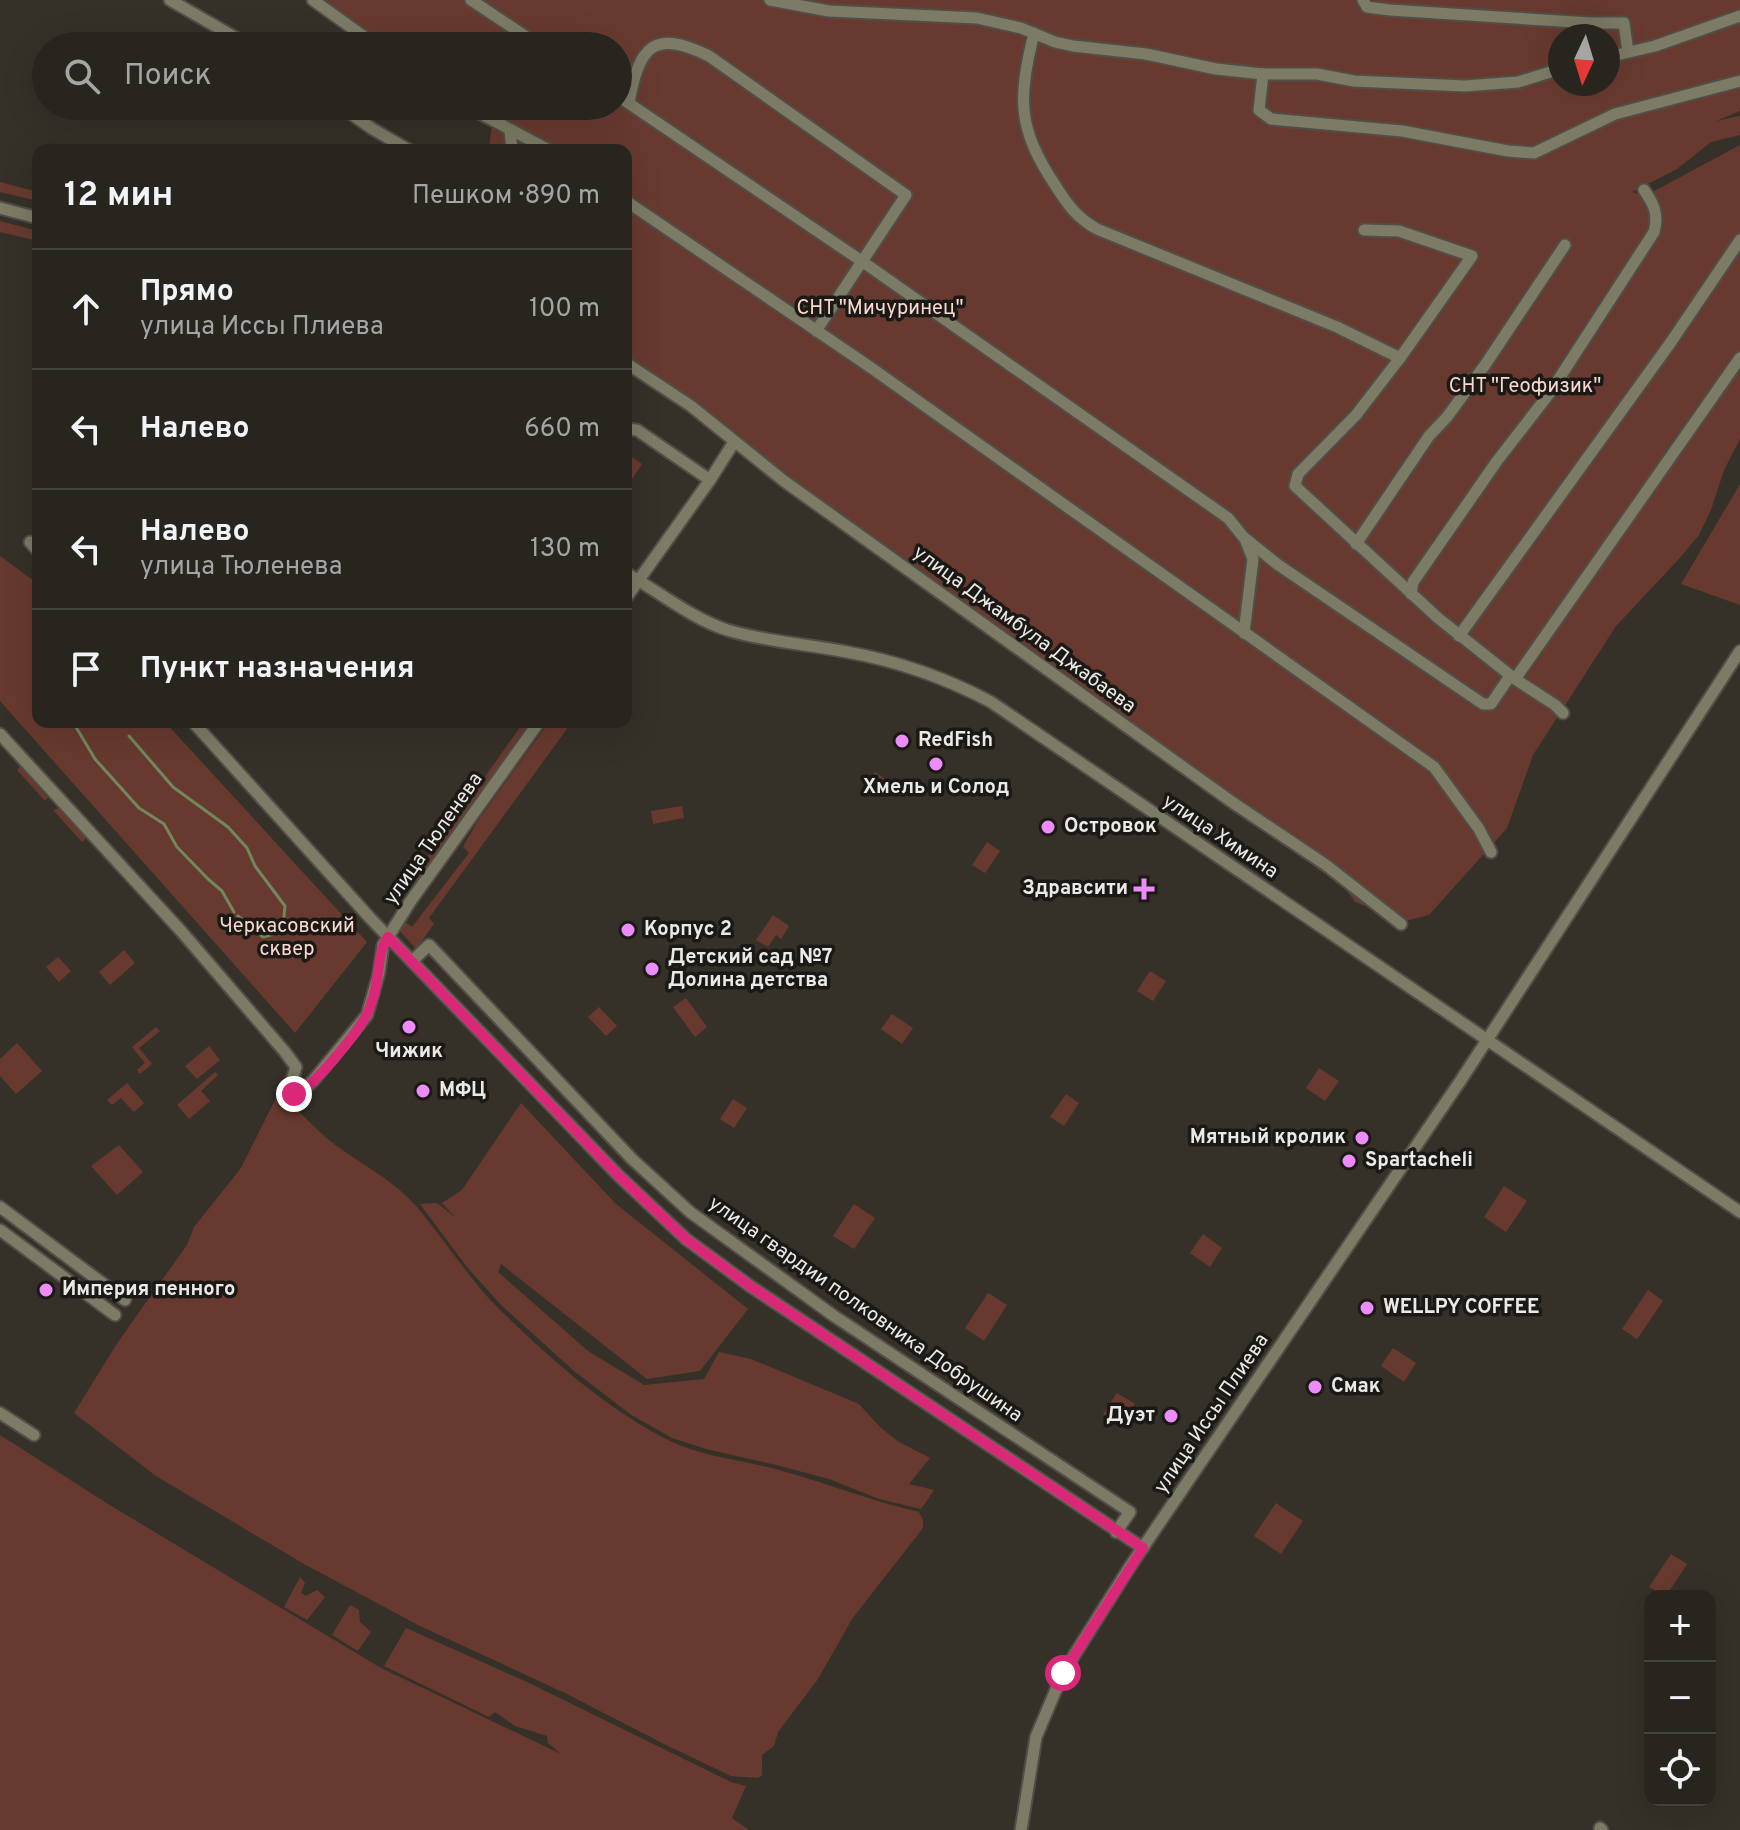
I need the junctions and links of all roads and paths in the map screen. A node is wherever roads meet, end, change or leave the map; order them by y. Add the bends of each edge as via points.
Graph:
1 (170, 0) edge
2 (313, 0) edge
3 (471, 0) edge
4 (770, 0) edge
5 (1363, 0) edge
6 (1740, 16) edge
7 (226, 32) edge
8 (358, 32) edge
9 (519, 32) edge
10 (1034, 33) junction
11 (1628, 52) junction
12 (1620, 54) edge
13 (1548, 73) edge
14 (1263, 74) junction
15 (1740, 81) edge
16 (632, 86) edge
17 (632, 105) edge
18 (360, 120) edge
19 (491, 120) edge
20 (510, 131) junction
21 (399, 144) edge
22 (511, 144) edge
23 (540, 144) edge
24 (1644, 190) dead end
25 (632, 205) edge
26 (0, 208) edge
27 (32, 216) edge
28 (1364, 230) dead end
29 (1740, 240) edge
30 (1565, 245) dead end
31 (863, 262) junction
32 (816, 331) junction
33 (1400, 358) junction
34 (1740, 358) edge
35 (632, 367) edge
36 (632, 429) edge
37 (734, 442) junction
38 (710, 480) junction
39 (1245, 539) junction
40 (1356, 544) junction
41 (632, 577) edge
42 (639, 581) junction
43 (632, 590) edge
44 (1411, 594) junction
45 (1244, 633) junction
46 (1459, 636) junction
47 (1740, 651) edge
48 (1512, 678) junction
49 (1563, 713) dead end
50 (198, 728) edge
51 (535, 728) edge
52 (0, 734) edge
53 (1491, 852) dead end
54 (1401, 924) dead end
55 (388, 937) junction
56 (412, 961) junction
57 (1486, 1041) junction
58 (0, 1207) edge
59 (1740, 1212) edge
60 (0, 1230) edge
61 (125, 1300) dead end
62 (115, 1315) dead end
63 (0, 1413) edge
64 (34, 1435) dead end
65 (1116, 1532) junction
66 (1143, 1548) junction
67 (1021, 1830) edge

1 - 7 street
2 - 8 street
3 - 9 street
4 - 10 street via 829,11 977,18
5 - 11 street via 1367,7 1390,10 1624,23
6 - 11 street
10 - 14 street via 1073,46
10 - 33 street via 1024,78 1024,121 1036,156 1083,221
11 - 12 street
13 - 14 street via 1518,82 1465,86
14 - 15 street via 1259,110 1271,119 1402,131 1534,153 1615,114
16 - 31 street via 645,52 661,43 683,43 906,195
17 - 31 street
18 - 21 street
19 - 20 street
20 - 22 street
20 - 23 street
24 - 44 street via 1655,205 1654,232 1549,394 1413,582
25 - 32 street
26 - 27 street
28 - 33 street via 1399,231 1472,256
29 - 46 street
30 - 40 street
31 - 32 street
31 - 39 street via 1228,518
32 - 45 street
33 - 40 street via 1356,415 1298,474 1295,486
34 - 48 street
35 - 37 street, улица Джамбула Джабаева
36 - 38 street
37 - 38 street
37 - 54 street, улица Джамбула Джабаева
38 - 42 street
39 - 45 street via 1253,559
39 - 48 street via 1483,704 1491,704
40 - 44 street
41 - 42 street, улица Химина
42 - 43 street
42 - 57 street, улица Химина via 723,629 849,652 954,682 991,702
44 - 46 street
45 - 53 street via 1434,767
46 - 48 street
47 - 57 street, улица Иссы Плиева
48 - 49 street
50 - 55 street, улица гвардии полковника Добрушина
51 - 55 street, улица Тюленева
52 - 55 street, улица Тюленева via 285,1052 296,1067 289,1090 298,1094 313,1081 367,1015
55 - 56 street, улица гвардии полковника Добрушина
56 - 65 street, улица гвардии полковника Добрушина via 686,1239
56 - 65 street, улица гвардии полковника Добрушина via 429,945 632,1159 690,1212 957,1399 1130,1512
57 - 59 street, улица Химина
57 - 66 street, улица Иссы Плиева
58 - 61 street
60 - 62 street
63 - 64 street
65 - 66 street, улица гвардии полковника Добрушина
66 - 67 street, улица Иссы Плиева via 1053,1693 1036,1737

